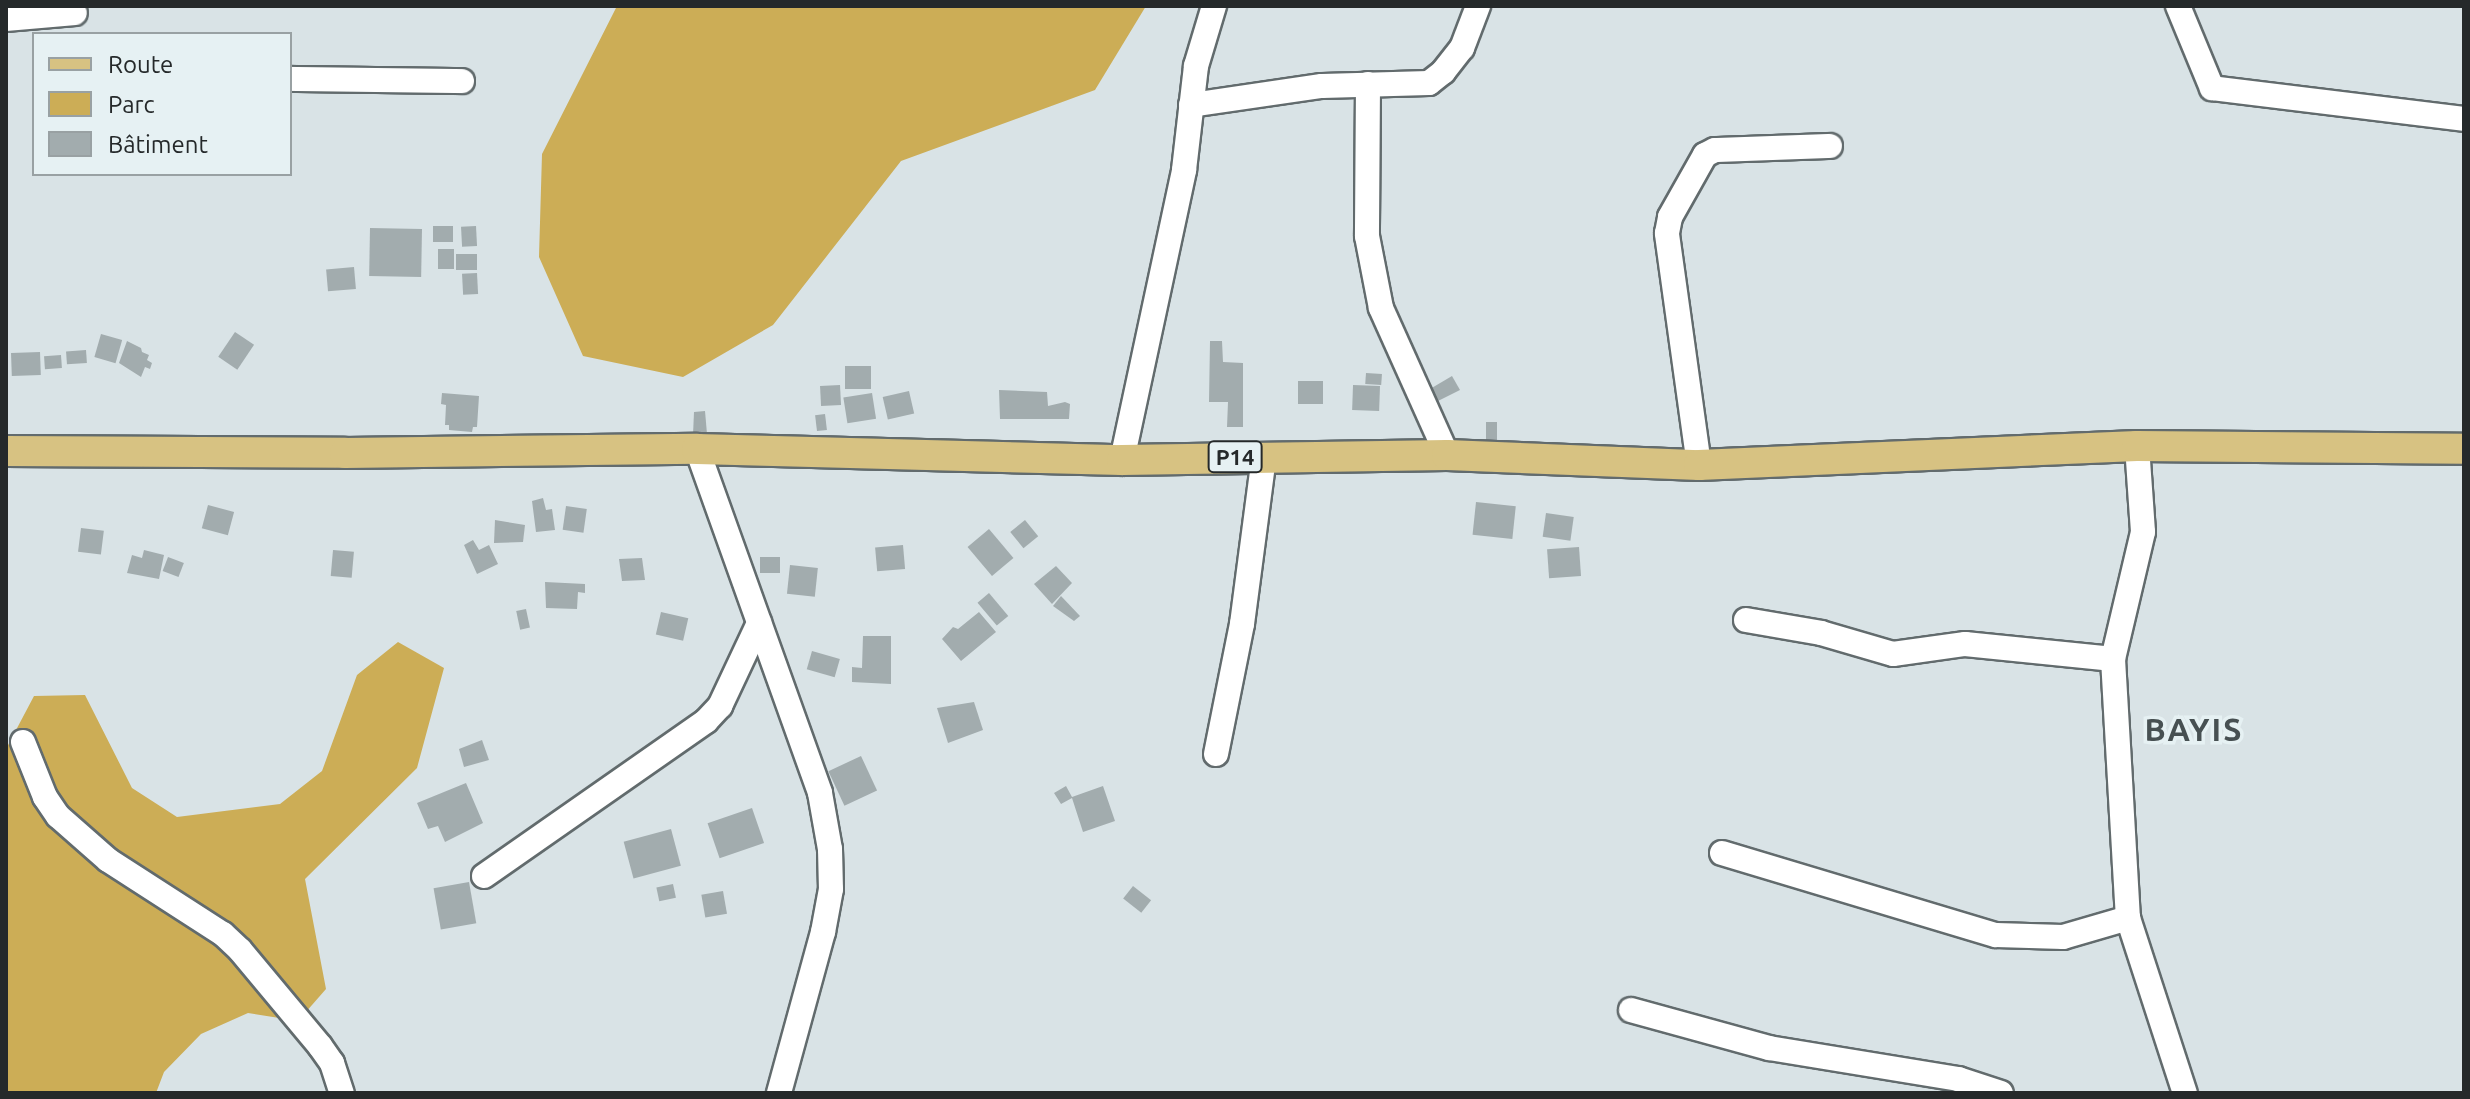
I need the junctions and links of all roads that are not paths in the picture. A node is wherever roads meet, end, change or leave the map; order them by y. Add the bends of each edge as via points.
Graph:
1 (1214, 6) edge
2 (1478, 6) edge
3 (2178, 6) edge
4 (78, 18) edge
5 (6, 19) edge
6 (292, 79) edge
7 (462, 81) dead end
8 (1368, 84) junction
9 (1191, 105) junction
10 (2464, 119) edge
11 (1830, 146) dead end
12 (2137, 446) junction
13 (697, 449) junction
14 (2464, 449) edge
15 (6, 451) edge
16 (1447, 455) junction
17 (1264, 457) junction
18 (1122, 460) junction
19 (1699, 465) junction
20 (1746, 620) dead end
21 (759, 623) junction
22 (2113, 659) junction
23 (23, 742) dead end
24 (1216, 754) dead end
25 (1722, 853) dead end
26 (484, 876) dead end
27 (2128, 918) junction
28 (1631, 1010) dead end
29 (342, 1093) edge
30 (779, 1093) edge
31 (2001, 1093) edge
32 (2185, 1093) edge

1 - 9 street
2 - 8 street via 1462,48 1435,80
3 - 10 street via 2212,88
4 - 5 street
6 - 7 street
8 - 9 street
8 - 16 street via 1367,236 1381,308
9 - 18 street via 1184,170
11 - 19 street via 1715,150 1705,155 1670,217 1667,233
12 - 14 main road, P14
12 - 19 main road, P14
12 - 22 street via 2143,532
13 - 15 main road, P14
13 - 18 main road, P14
13 - 21 street
16 - 17 main road, P14
16 - 19 main road, P14
17 - 18 main road, P14
17 - 24 street via 1242,624
20 - 22 street via 1821,633 1893,654 1965,644
21 - 26 street via 720,706 706,721
21 - 30 street via 820,793 830,849 831,889 823,932
22 - 27 street
23 - 29 street via 58,816 108,860 240,950 320,1046
25 - 27 street via 1996,935 2063,937
27 - 32 street
28 - 31 street via 1769,1048 1958,1079

